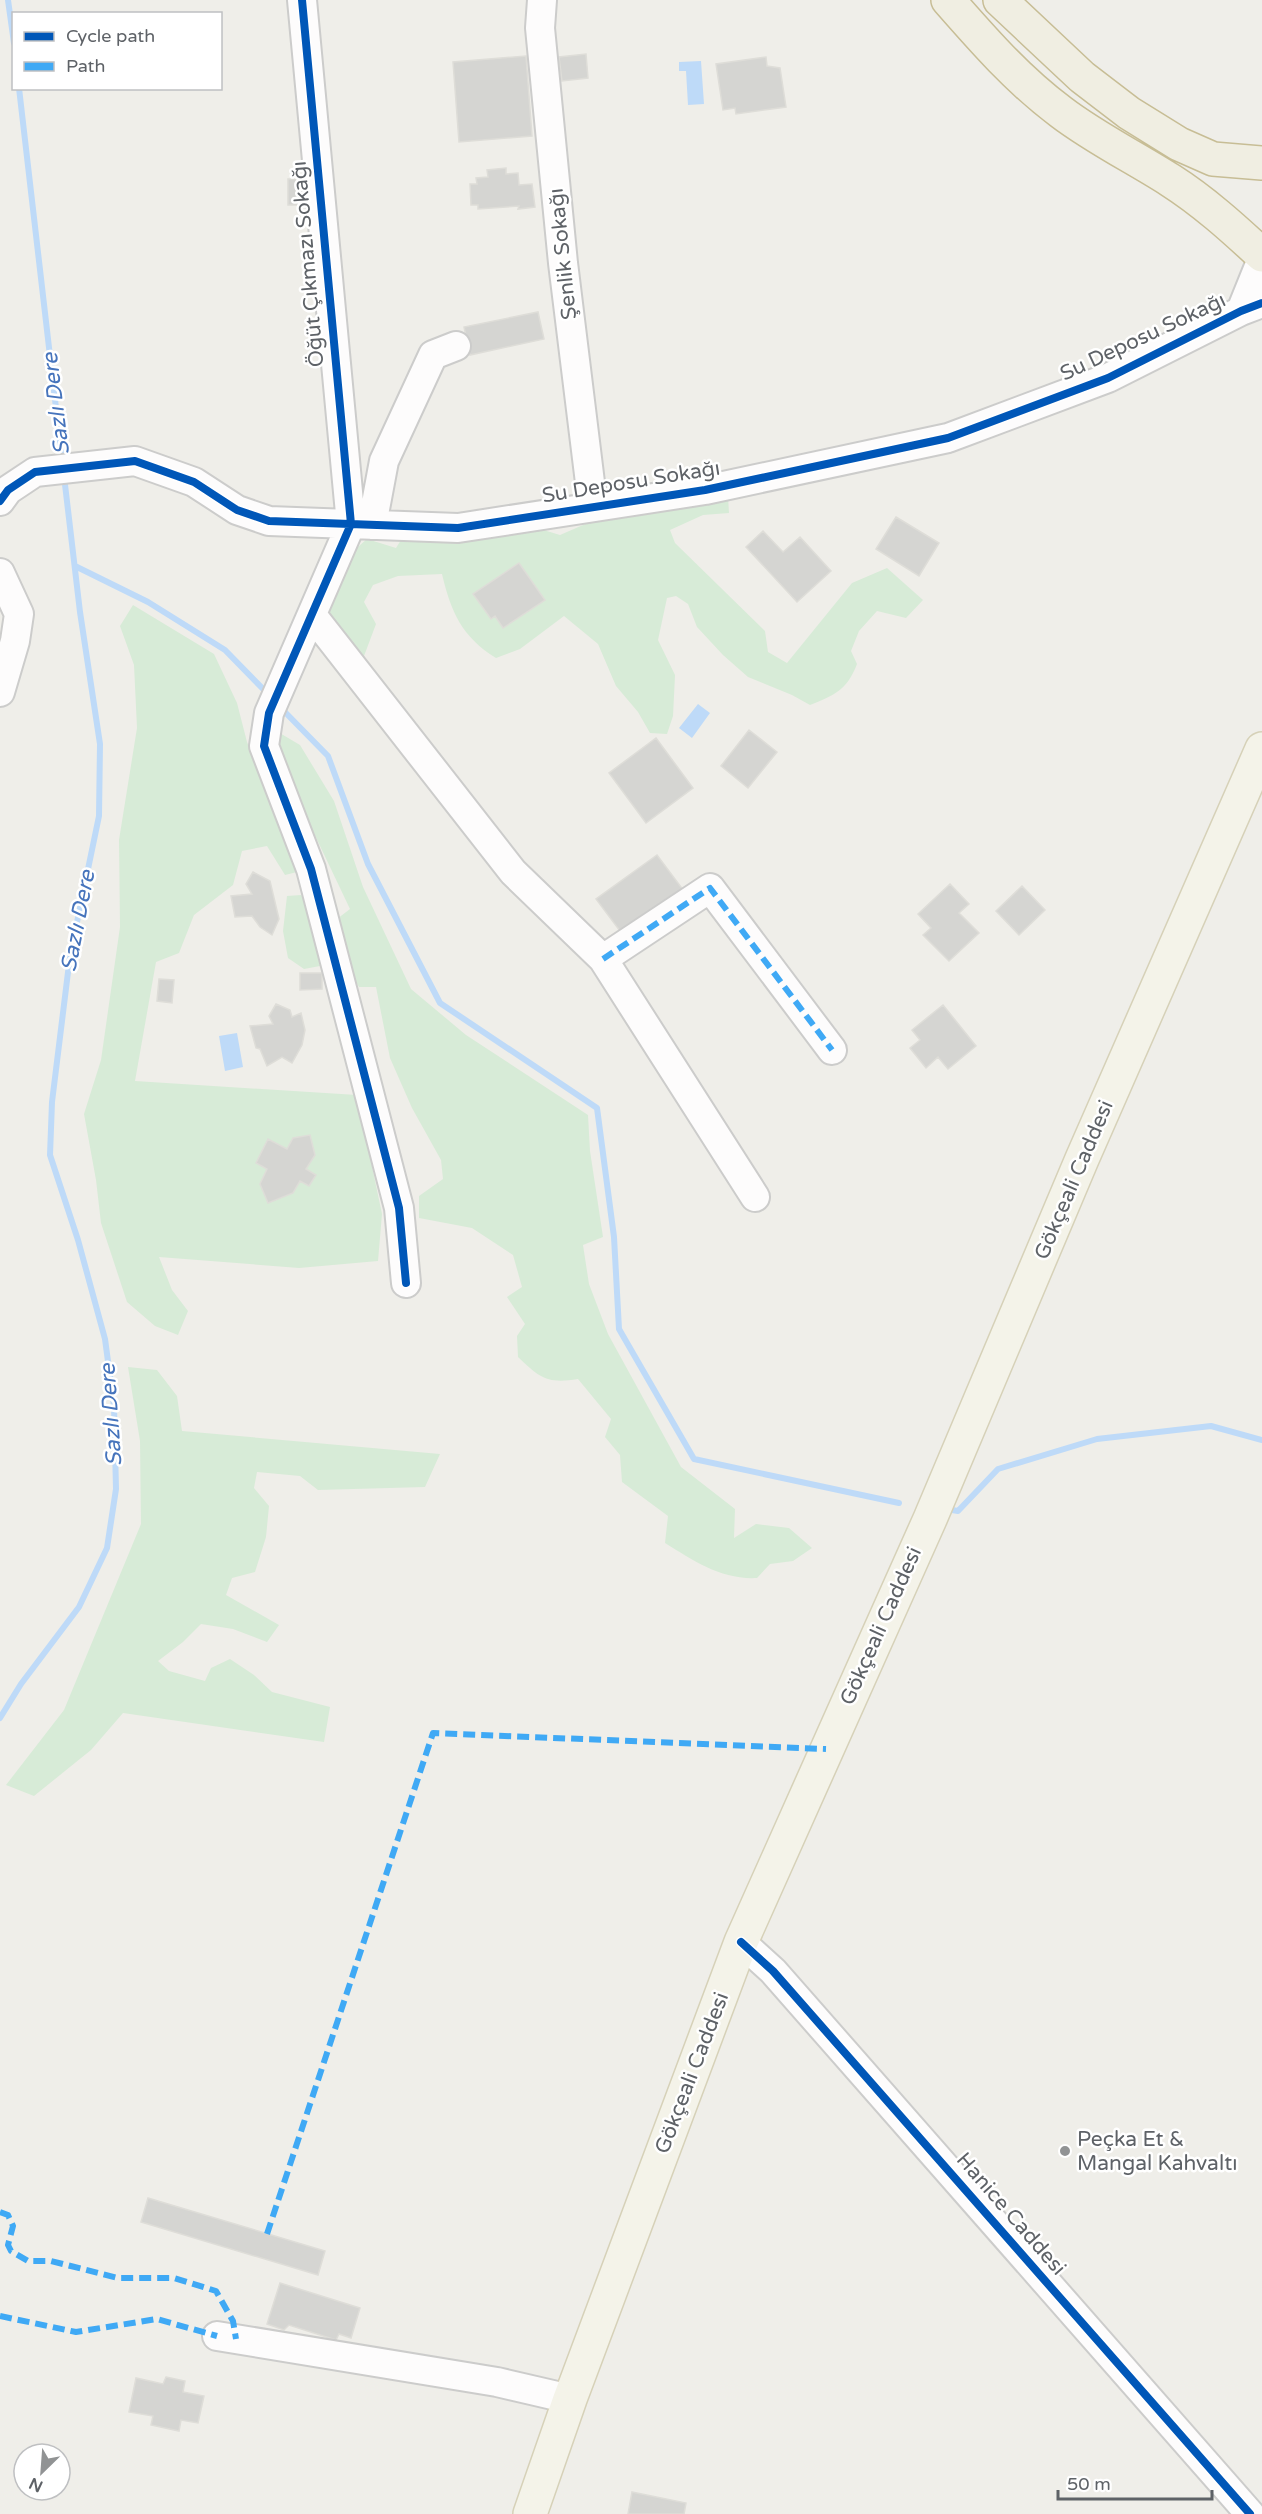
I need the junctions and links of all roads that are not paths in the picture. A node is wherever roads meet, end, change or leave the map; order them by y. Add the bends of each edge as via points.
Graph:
1 (302, 0) edge
2 (543, 0) edge
3 (948, 0) edge
4 (1000, 0) edge
5 (1262, 163) edge
6 (1262, 257) edge
7 (1252, 307) edge
8 (456, 346) dead end
9 (0, 501) edge
10 (593, 507) junction
11 (362, 525) junction
12 (0, 573) edge
13 (312, 615) junction
14 (0, 692) edge
15 (1262, 749) edge
16 (603, 959) junction
17 (832, 1050) dead end
18 (755, 1197) dead end
19 (406, 1283) dead end
20 (741, 1942) junction
21 (217, 2336) dead end
22 (570, 2399) junction
23 (530, 2514) edge
24 (1250, 2514) edge

1 - 11 street, Öğüt Çıkmazı Sokağı
2 - 10 street, Şenlik Sokağı via 540,28 561,251
3 - 6 highway via 1001,60 1060,112 1171,181 1232,227
4 - 5 highway via 1082,77 1129,113 1179,144 1213,159
6 - 7 street, Su Deposu Sokağı
7 - 10 street, Su Deposu Sokağı via 1108,378 948,438 705,490
8 - 11 street via 433,355 384,461
9 - 11 street, Su Deposu Sokağı via 8,490 35,472 135,461 194,482 237,510 269,521
10 - 11 street, Su Deposu Sokağı via 458,528
11 - 13 street
12 - 14 street via 19,614
13 - 16 street via 513,872
13 - 19 street via 269,713 264,746 311,869 399,1208
15 - 20 main road, Gökçeali Caddesi via 930,1519
16 - 17 street via 710,888
16 - 18 street
20 - 22 main road, Gökçeali Caddesi
20 - 24 street, Hanice Caddesi via 773,1971
21 - 22 street via 497,2382
22 - 23 main road, Gökçeali Caddesi

